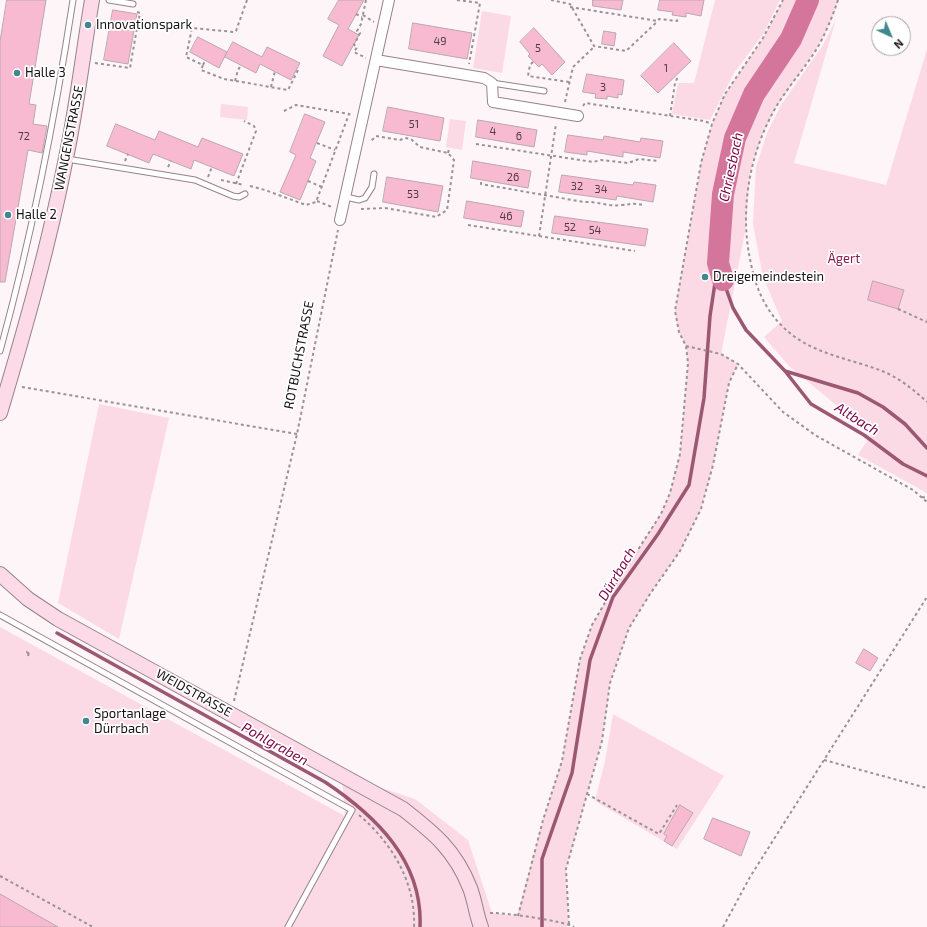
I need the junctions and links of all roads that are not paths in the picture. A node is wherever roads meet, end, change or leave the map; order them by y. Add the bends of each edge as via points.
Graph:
1 (73, 0) edge
2 (92, 0) edge
3 (108, 0) edge
4 (389, 0) edge
5 (133, 4) dead end
6 (372, 60) junction
7 (492, 83) junction
8 (544, 91) dead end
9 (578, 116) road end
10 (66, 158) junction
11 (374, 174) dead end
12 (245, 194) dead end
13 (343, 208) joint
14 (0, 351) edge
15 (0, 413) edge
16 (0, 574) edge
17 (0, 616) edge
18 (478, 923) edge
19 (288, 927) edge

1 - 14 lane via 45,166
2 - 10 main road, WANGENSTRASSE
3 - 5 lane
4 - 6 street
6 - 7 street via 484,78
6 - 13 street via 364,118
7 - 8 lane
7 - 9 street via 493,102
10 - 12 lane via 195,180 233,196
10 - 15 main road, WANGENSTRASSE via 36,290
11 - 13 lane via 372,187 365,198
16 - 18 main road, WEIDSTRASSE via 28,599 58,619 403,809 437,836 456,858 470,889
17 - 19 lane via 352,810

